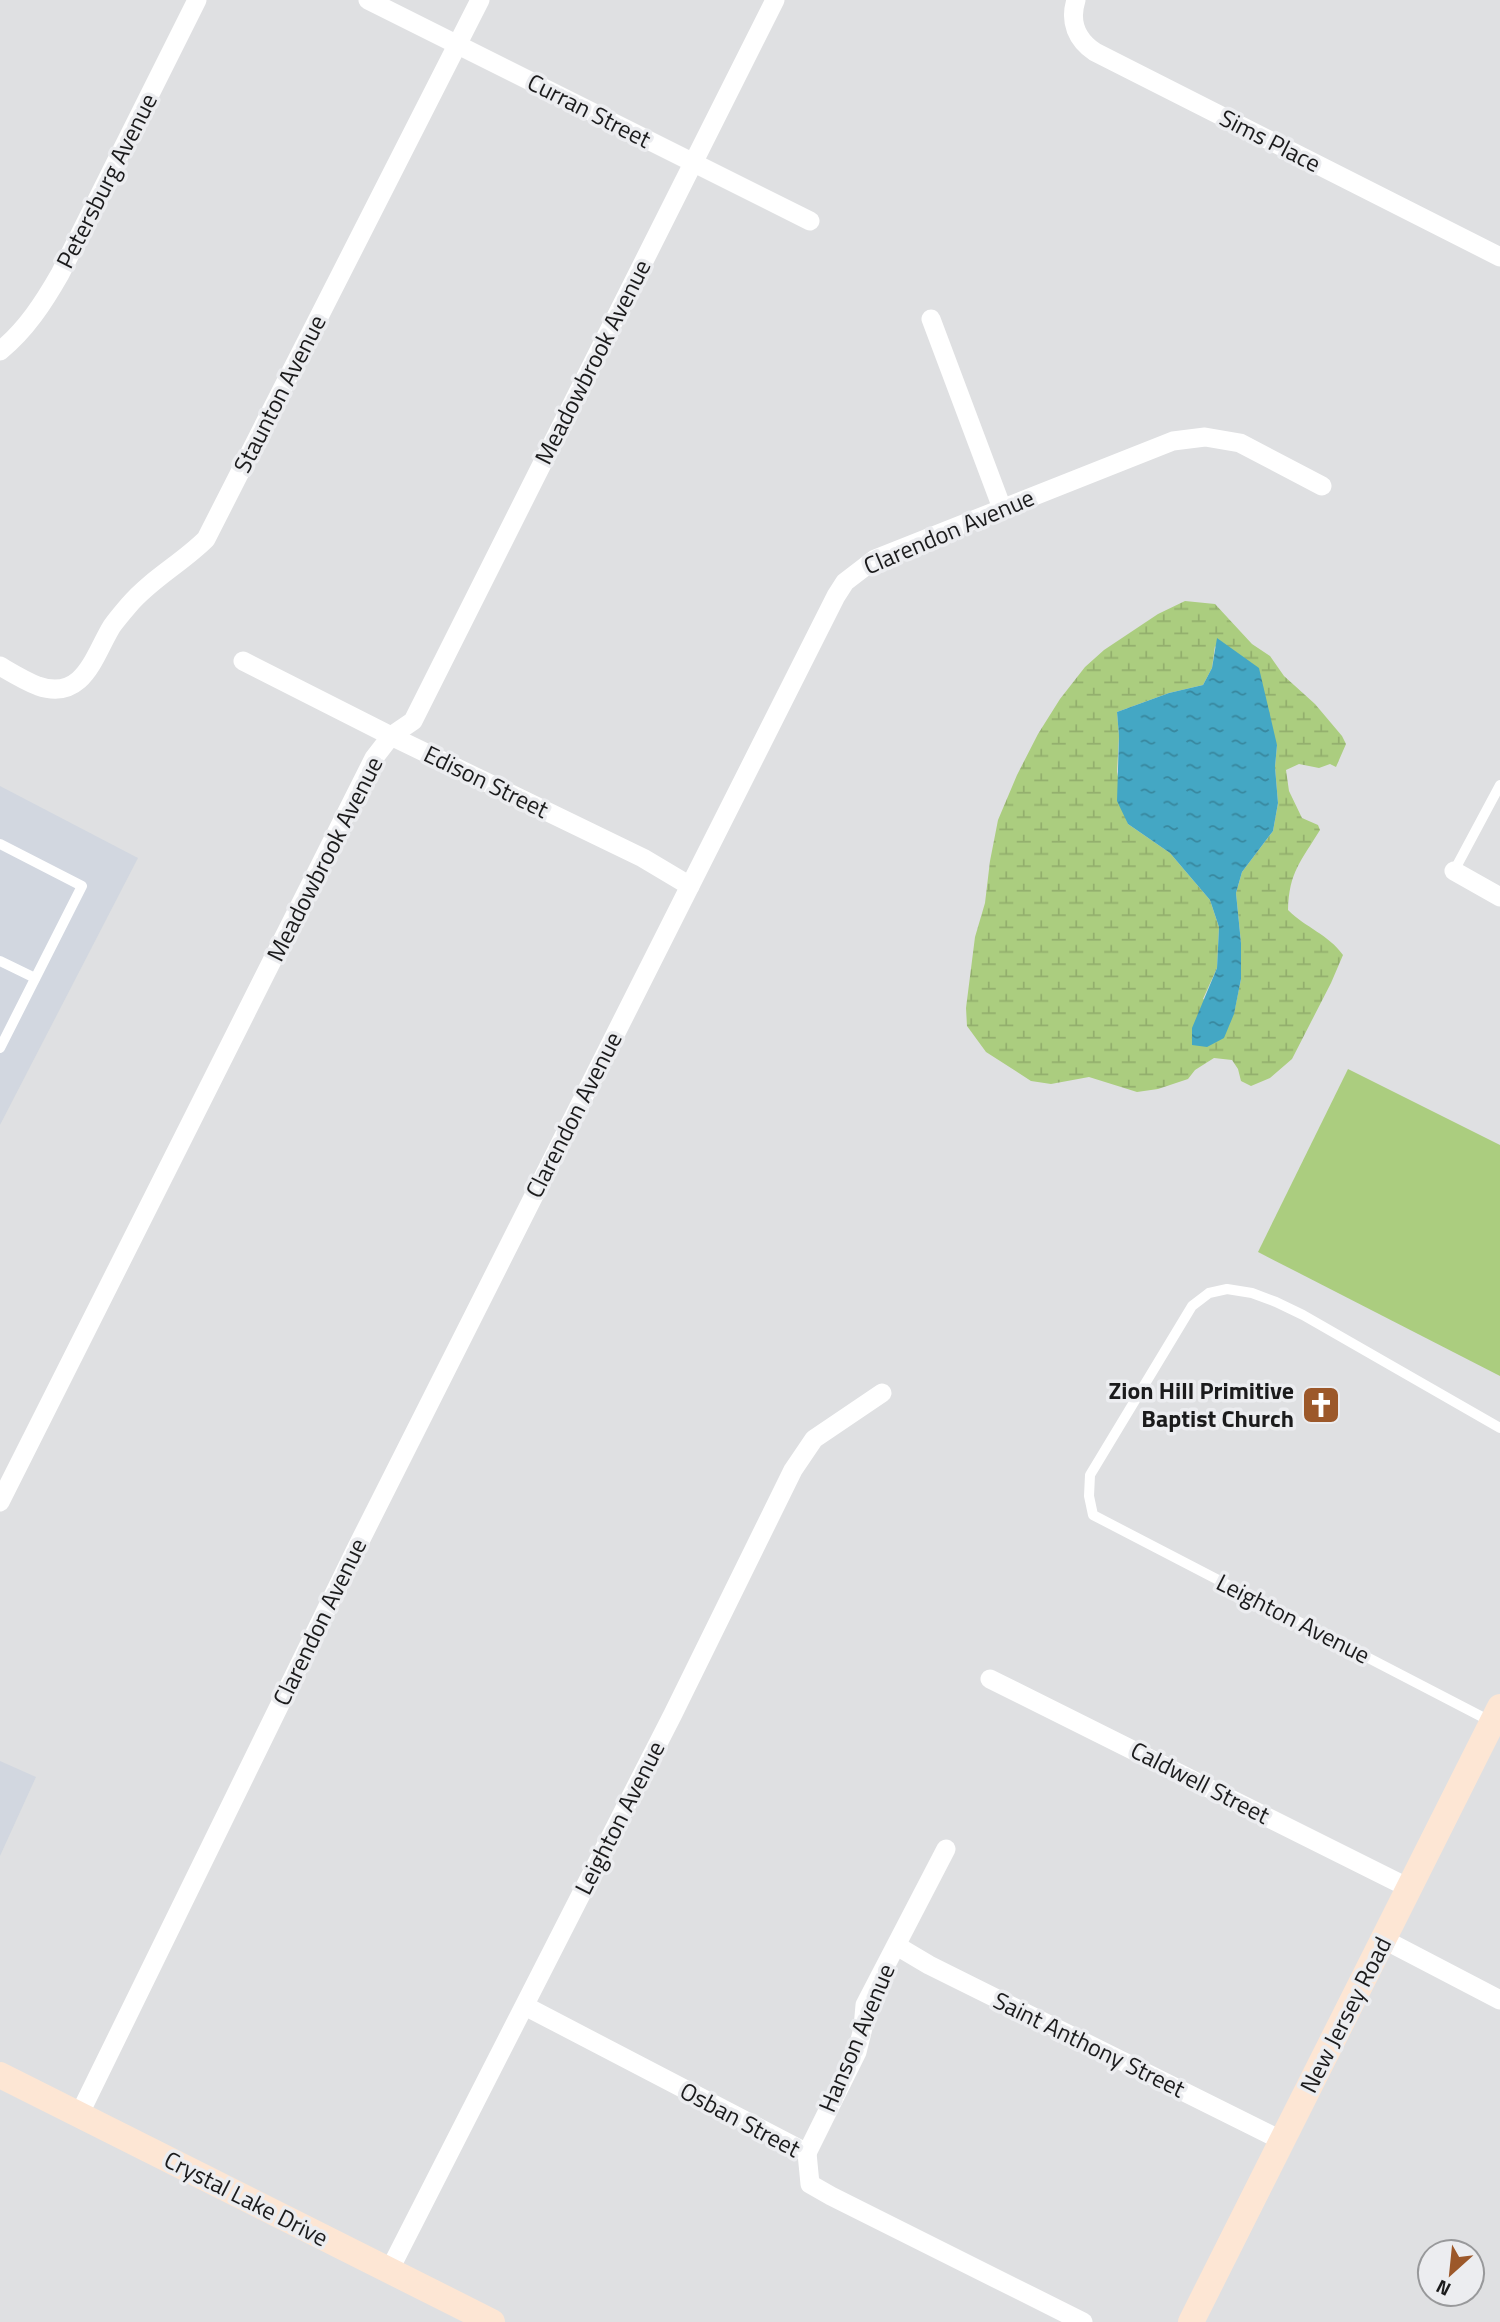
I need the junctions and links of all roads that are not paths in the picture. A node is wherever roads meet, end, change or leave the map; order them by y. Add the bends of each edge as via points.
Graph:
1 (197, 0) edge
2 (368, 0) edge
3 (480, 0) edge
4 (775, 0) edge
5 (1076, 0) edge
6 (457, 44) junction
7 (693, 164) junction
8 (810, 221) dead end
9 (1500, 257) edge
10 (931, 320) dead end
11 (0, 351) edge
12 (1322, 486) dead end
13 (1002, 508) junction
14 (243, 661) dead end
15 (0, 666) edge
16 (391, 736) junction
17 (1500, 785) edge
18 (0, 844) edge
19 (1454, 871) joint
20 (690, 886) junction
21 (1500, 897) edge
22 (0, 961) edge
23 (35, 978) junction
24 (0, 1048) edge
25 (882, 1393) dead end
26 (1500, 1428) edge
27 (0, 1502) edge
28 (990, 1679) dead end
29 (1496, 1715) edge
30 (946, 1849) dead end
31 (1409, 1888) junction
32 (1383, 1939) junction
33 (897, 1946) junction
34 (1500, 2000) edge
35 (525, 2007) junction
36 (0, 2075) edge
37 (79, 2115) junction
38 (1283, 2141) junction
39 (807, 2153) junction
40 (389, 2271) junction
41 (480, 2319) edge
42 (1083, 2322) edge
43 (1191, 2322) edge

1 - 11 street, Petersburg Avenue via 60,274 31,319
2 - 6 street, Curran Street
3 - 6 street, Staunton Avenue
4 - 7 street, Meadowbrook Avenue
5 - 9 street, Sims Place via 1074,27 1083,44 1095,52
6 - 7 street, Curran Street
6 - 15 street, Staunton Avenue via 206,539 131,603 112,626 90,671 75,683 58,689 40,686
7 - 8 street, Curran Street
7 - 16 street, Meadowbrook Avenue via 412,721
10 - 13 street
12 - 13 street, Clarendon Avenue via 1240,443 1205,436 1173,441
13 - 20 street, Clarendon Avenue via 875,559 845,582
14 - 16 street, Edison Street
16 - 20 street, Edison Street via 643,858
16 - 27 street, Meadowbrook Avenue via 374,758
17 - 19 lane
18 - 23 lane via 82,886
19 - 21 street
20 - 37 street, Clarendon Avenue via 357,1547
22 - 23 lane
23 - 24 lane
25 - 35 street, Leighton Avenue via 814,1439 793,1470
26 - 29 lane, Leighton Avenue via 1276,1301 1227,1289 1209,1293 1192,1306 1090,1475 1089,1496 1093,1515
28 - 31 street, Caldwell Street
29 - 31 street, New Jersey Road
30 - 33 street, Hanson Avenue
31 - 32 street, New Jersey Road
32 - 34 street
32 - 38 street, New Jersey Road
33 - 38 street, Saint Anthony Street
33 - 39 street, Hanson Avenue via 865,2005 856,2052
35 - 39 street, Osban Street
35 - 40 street, Leighton Avenue
36 - 37 street, Crystal Lake Drive
37 - 40 street, Crystal Lake Drive
38 - 43 street, New Jersey Road
39 - 42 street, Osban Street via 810,2184
40 - 41 street, Crystal Lake Drive

